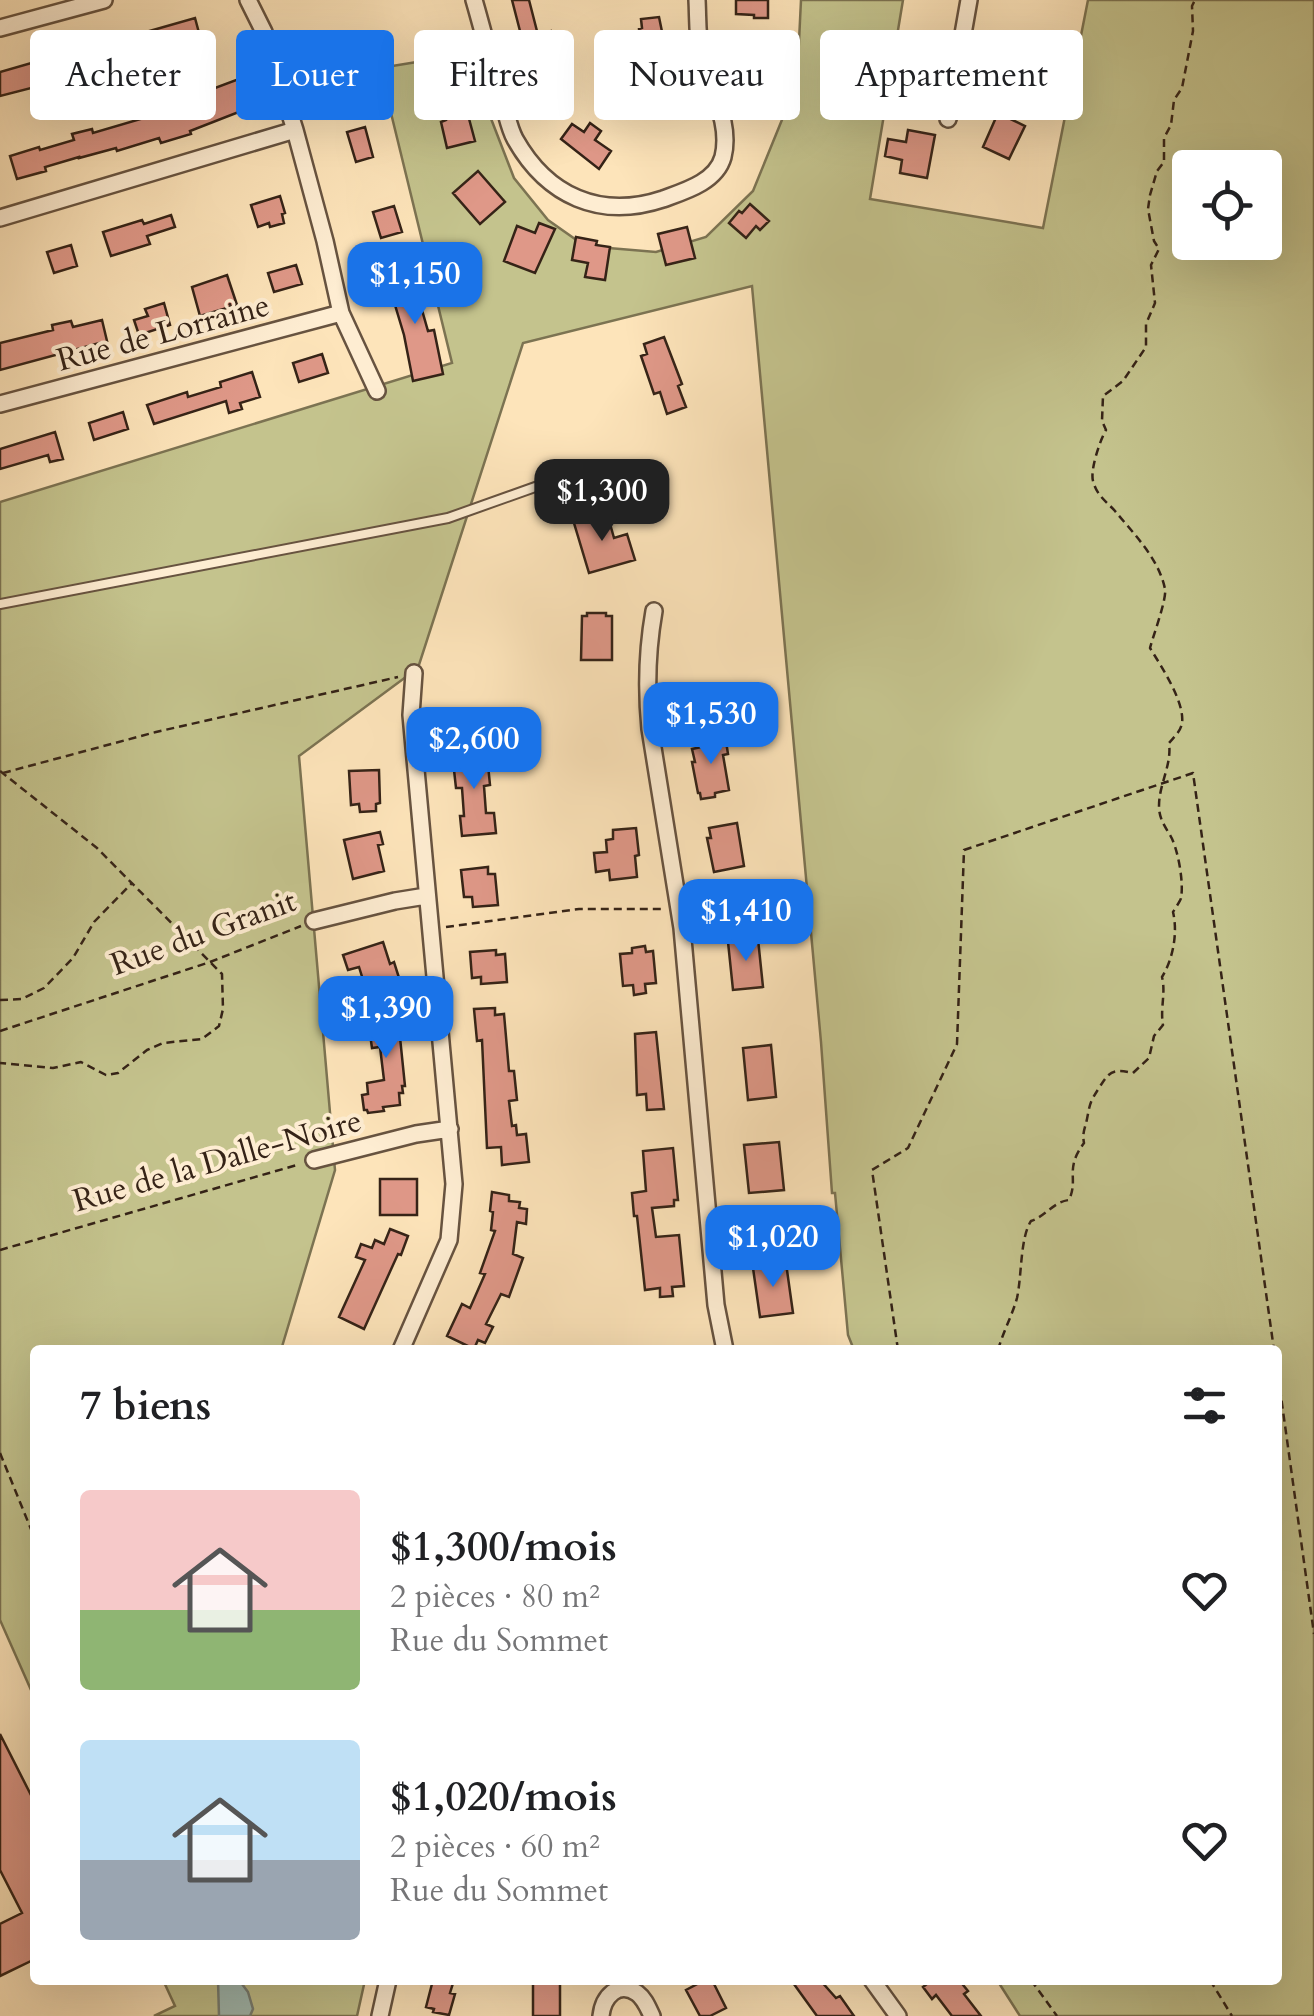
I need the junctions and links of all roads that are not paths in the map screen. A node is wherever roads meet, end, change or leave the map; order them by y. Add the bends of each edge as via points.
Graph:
1 (104, 0) edge
2 (248, 0) edge
3 (474, 0) edge
4 (698, 0) edge
5 (969, 0) edge
6 (0, 28) edge
7 (964, 30) edge
8 (295, 130) junction
9 (0, 218) edge
10 (341, 313) junction
11 (377, 392) dead end
12 (0, 404) edge
13 (580, 472) dead end
14 (0, 604) edge
15 (654, 611) dead end
16 (414, 673) road end
17 (426, 896) junction
18 (314, 921) road end
19 (450, 1128) junction
20 (314, 1160) road end
21 (402, 1345) edge
22 (724, 1345) edge
23 (387, 1985) edge
24 (876, 1985) edge
25 (380, 2016) edge
26 (601, 2016) edge
27 (652, 2016) edge
28 (898, 2016) edge

1 - 6 street
2 - 8 street
3 - 4 street via 513,136 534,168 579,200 620,208 698,186 722,162 724,124 700,52
5 - 7 street
8 - 9 street
8 - 10 street
10 - 11 street
10 - 12 street, Rue de Lorraine
13 - 14 lane via 448,518
15 - 22 street via 647,700 682,928
16 - 17 street via 411,715
17 - 18 street, Rue du Granit
17 - 19 street
19 - 20 street, Rue de la Dalle-Noire
19 - 21 street via 449,1240
23 - 25 street
24 - 28 street
26 - 27 street via 605,1999 626,1988 644,2000

